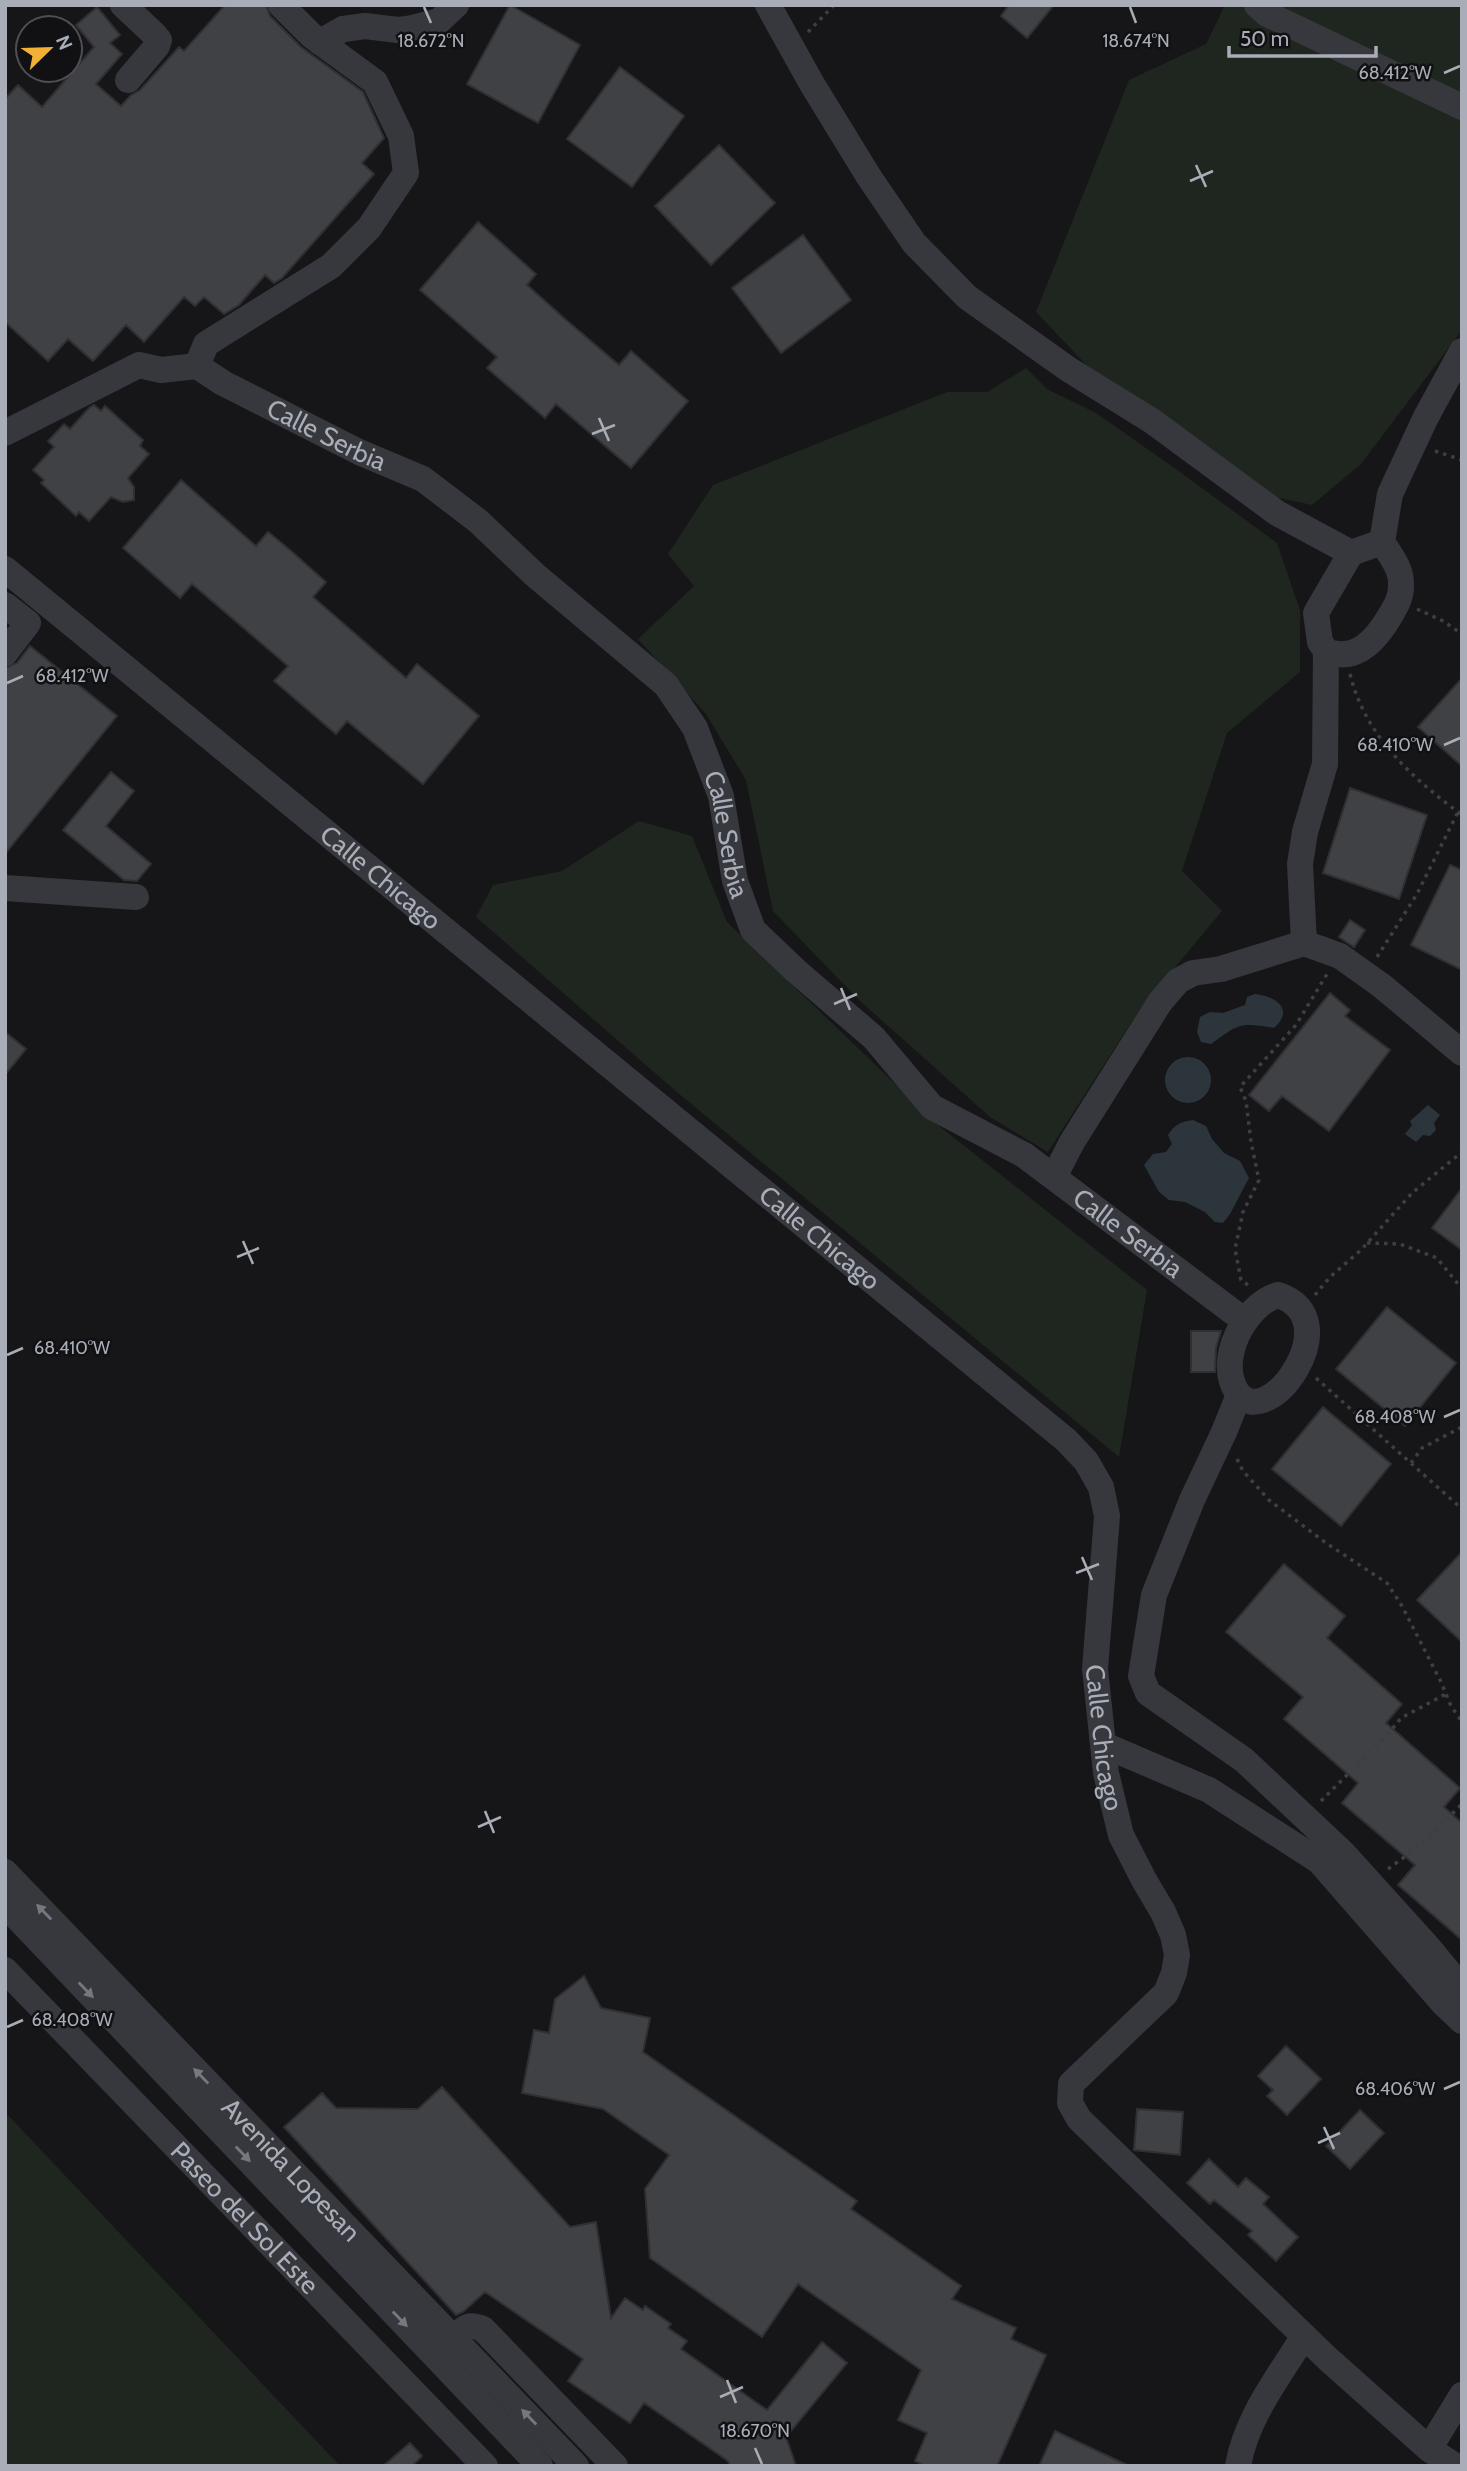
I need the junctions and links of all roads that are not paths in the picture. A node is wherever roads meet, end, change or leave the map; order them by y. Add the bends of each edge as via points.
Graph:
1 (123, 5) edge
2 (281, 5) edge
3 (456, 5) edge
4 (768, 5) edge
5 (1257, 5) edge
6 (320, 42) junction
7 (128, 80) dead end
8 (1462, 107) edge
9 (1462, 351) edge
10 (197, 366) junction
11 (5, 433) edge
12 (1382, 542) junction
13 (1351, 553) junction
14 (5, 569) edge
15 (5, 605) edge
16 (5, 653) edge
17 (1336, 653) junction
18 (5, 888) edge
19 (136, 897) dead end
20 (1304, 943) junction
21 (1462, 1053) edge
22 (1054, 1177) junction
23 (1245, 1321) junction
24 (1238, 1395) junction
25 (1104, 1745) junction
26 (5, 1872) edge
27 (5, 1905) edge
28 (5, 1970) edge
29 (1462, 1989) edge
30 (1462, 2021) edge
31 (1304, 2336) junction
32 (454, 2338) junction
33 (1462, 2395) edge
34 (1429, 2449) junction
35 (485, 2466) edge
36 (540, 2466) edge
37 (576, 2466) edge
38 (615, 2466) edge
39 (1238, 2466) edge
40 (1455, 2466) edge

1 - 7 street via 159,40
2 - 6 street
3 - 6 street via 439,21 398,30 343,29
4 - 13 street via 869,177 914,243 967,297 1068,369 1152,421 1278,513
5 - 8 street via 1267,14
6 - 10 street via 375,82 401,135 406,173 369,228 331,266 206,344
9 - 12 street via 1390,494
10 - 11 street via 161,370 139,365
10 - 22 street, Calle Serbia via 359,452 423,479 478,521 666,685 695,728 721,796 735,881 753,930 874,1038 932,1107 1024,1155
12 - 13 street
12 - 17 street via 1397,565 1400,600 1370,645
13 - 17 street via 1316,613 1320,642
14 - 25 street, Calle Chicago via 1087,1461 1101,1487 1107,1516 1096,1669
15 - 16 street via 28,624
17 - 20 street via 1325,764 1300,864
18 - 19 street
20 - 21 street via 1340,956
20 - 22 street via 1178,981 1160,1002
22 - 23 street, Calle Serbia
23 - 24 street via 1230,1360 1230,1379
23 - 24 street via 1267,1298 1278,1295 1303,1310 1307,1332 1304,1353 1284,1386 1262,1402
24 - 29 street via 1154,1595 1142,1676 1148,1693 1244,1760 1303,1815 1367,1879
25 - 30 street via 1209,1790 1319,1860
25 - 31 street, Calle Chicago via 1121,1835 1163,1912 1177,1955 1166,1993 1071,2084 1070,2103 1079,2119
32 -> 26 street, Avenida Lopesan
27 -> 36 street, Avenida Lopesan
28 - 35 street, Paseo del Sol Este
31 - 34 street
31 - 39 street via 1261,2404
37 -> 32 street, Avenida Lopesan
32 - 38 street via 466,2326 483,2329
33 - 34 street
34 - 40 street

